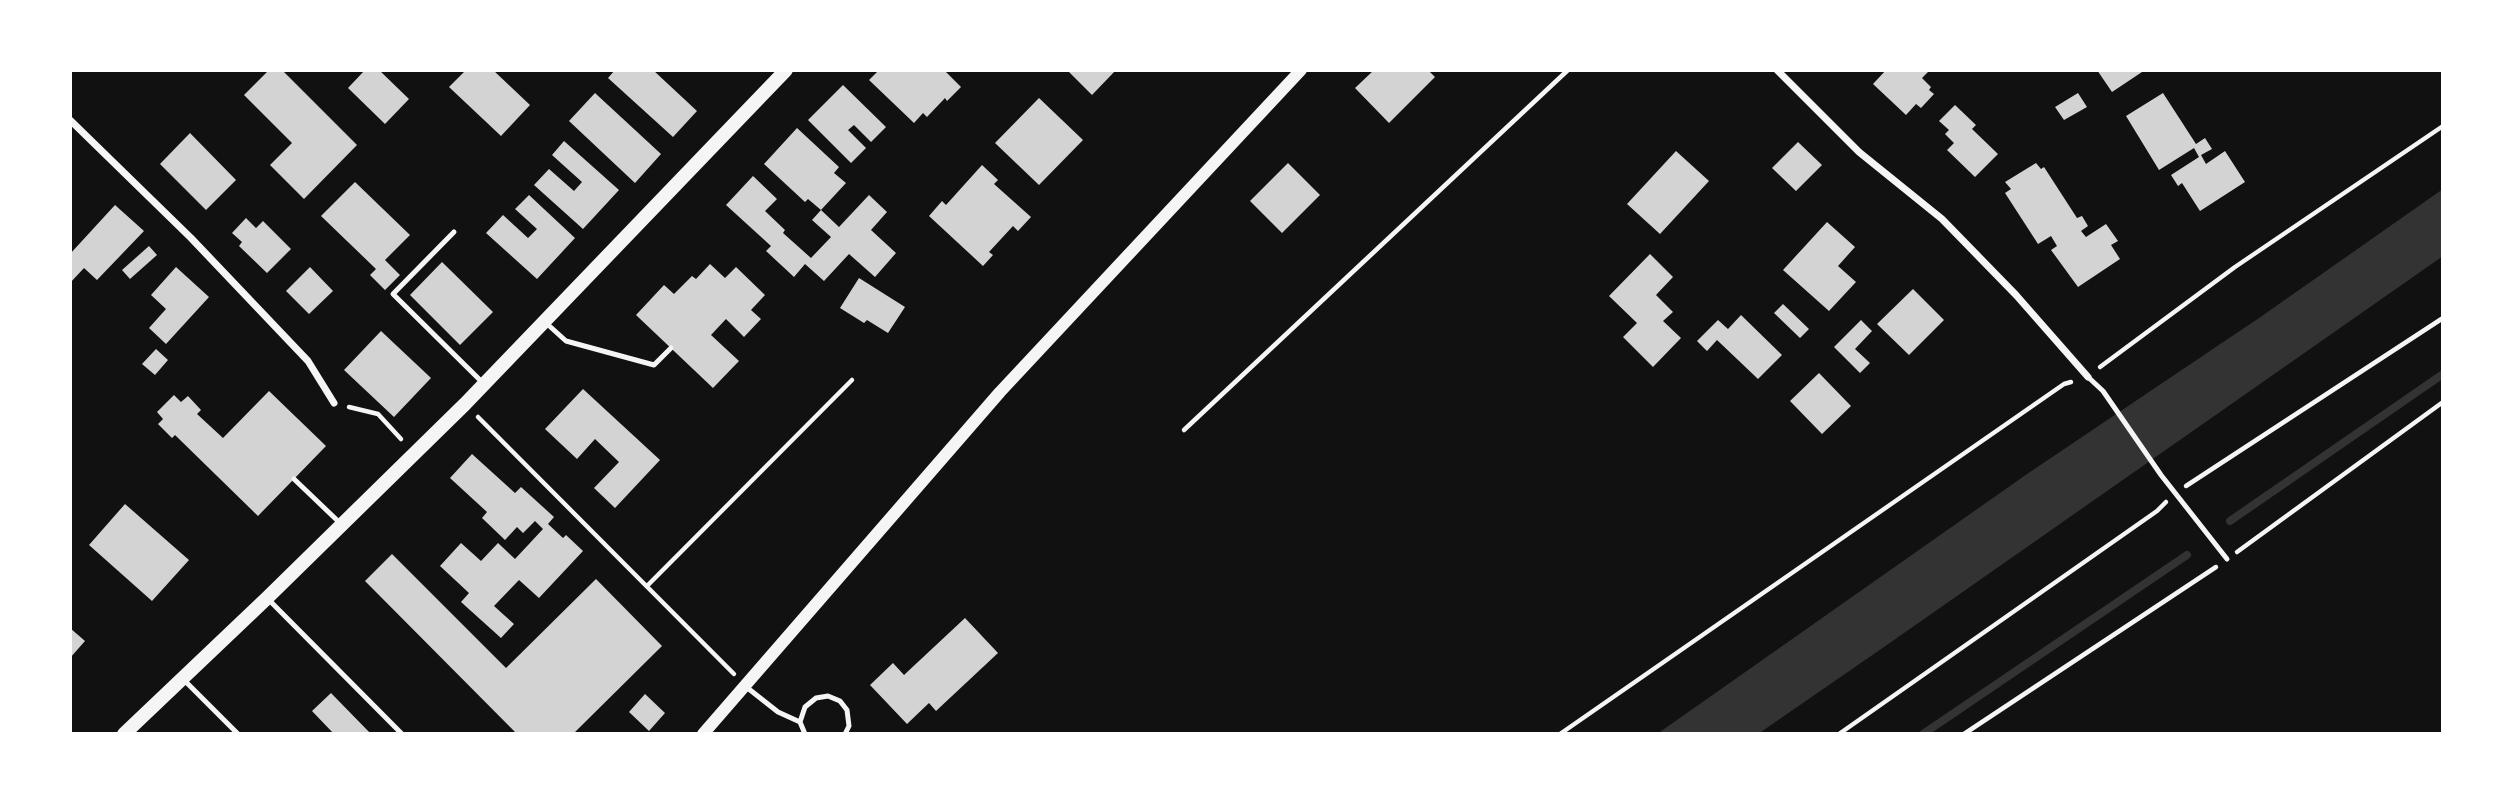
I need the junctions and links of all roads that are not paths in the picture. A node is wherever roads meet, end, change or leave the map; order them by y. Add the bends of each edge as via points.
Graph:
1 (786, 70) edge
2 (1301, 70) edge
3 (1777, 70) edge
4 (70, 120) edge
5 (454, 232) dead end
6 (545, 322) junction
7 (671, 348) dead end
8 (2088, 376) joint
9 (484, 384) junction
10 (334, 403) road end
11 (293, 480) dead end
12 (341, 524) junction
13 (2227, 559) road end
14 (268, 598) junction
15 (183, 679) junction
16 (744, 685) junction
17 (800, 722) junction
18 (124, 734) edge
19 (238, 734) edge
20 (402, 734) edge
21 (703, 734) edge
22 (805, 734) edge
23 (845, 734) edge

1 - 6 main road
2 - 16 street via 1000,392
3 - 8 street via 1859,152 1942,219
4 - 10 street via 308,361
5 - 9 lane via 393,294
6 - 7 lane via 566,341 654,365
6 - 9 main road
8 - 13 lane
9 - 12 main road
11 - 12 lane
12 - 14 main road
14 - 15 main road
14 - 20 lane
15 - 18 main road
15 - 19 lane
16 - 17 lane via 778,712
16 - 21 street
17 - 22 lane
17 - 23 lane via 805,707 828,696 847,710

